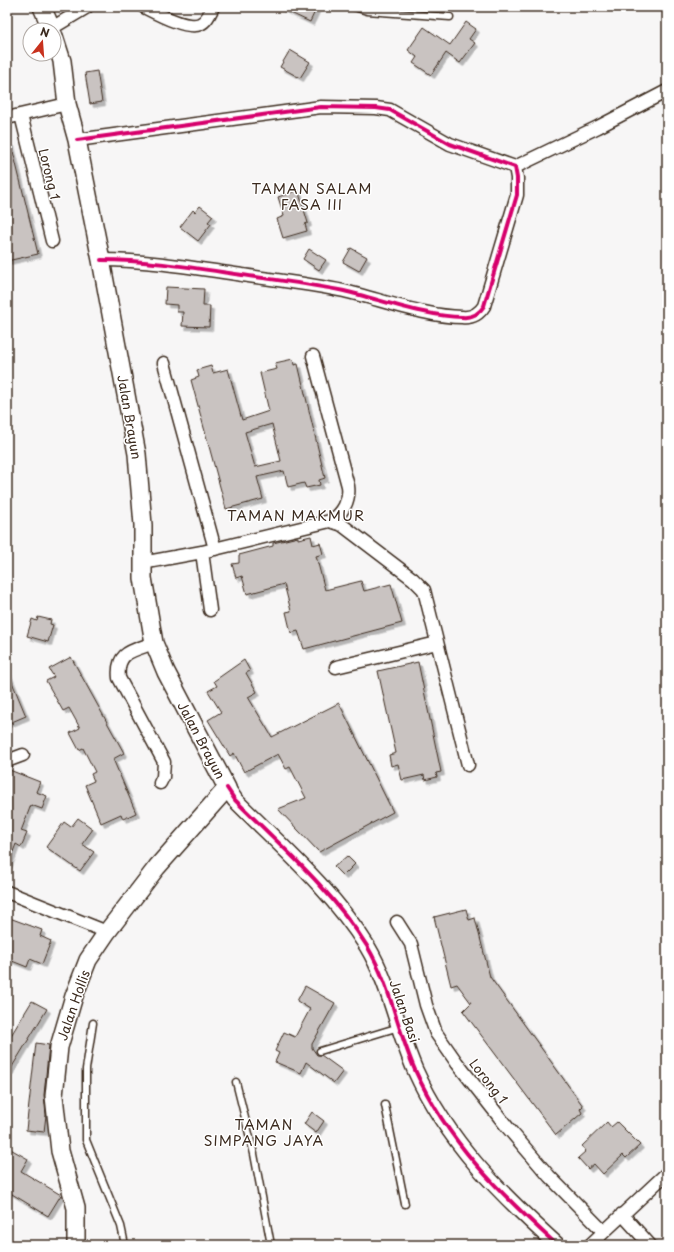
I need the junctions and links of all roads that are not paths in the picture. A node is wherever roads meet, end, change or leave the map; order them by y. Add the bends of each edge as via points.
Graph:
1 (42, 7) edge
2 (87, 7) edge
3 (144, 7) edge
4 (213, 7) edge
5 (354, 7) edge
6 (450, 17) dead end
7 (49, 22) edge
8 (62, 25) edge
9 (62, 61) edge
10 (667, 91) edge
11 (67, 104) junction
12 (21, 115) junction
13 (7, 118) edge
14 (77, 140) junction
15 (515, 167) junction
16 (52, 241) dead end
17 (101, 260) junction
18 (313, 356) dead end
19 (164, 363) dead end
20 (330, 520) junction
21 (215, 549) junction
22 (202, 552) junction
23 (142, 563) junction
24 (210, 610) dead end
25 (154, 643) junction
26 (437, 643) junction
27 (336, 667) dead end
28 (23, 755) dead end
29 (7, 761) edge
30 (468, 765) dead end
31 (160, 783) dead end
32 (226, 788) junction
33 (7, 892) edge
34 (397, 922) dead end
35 (107, 932) junction
36 (93, 1023) dead end
37 (399, 1027) junction
38 (320, 1051) dead end
39 (236, 1082) dead end
40 (385, 1105) dead end
41 (667, 1173) edge
42 (406, 1204) dead end
43 (622, 1214) junction
44 (603, 1231) junction
45 (124, 1240) dead end
46 (76, 1245) edge
47 (271, 1245) edge
48 (557, 1245) edge
49 (590, 1245) edge
50 (650, 1245) edge

1 - 7 main road, Jalan Brayun
2 - 8 street
3 - 4 street via 174,21 194,26 208,18
5 - 6 lane via 367,11
9 - 11 main road, Jalan Brayun
10 - 15 street
11 - 12 street
11 - 14 main road, Jalan Brayun
12 - 13 street
12 - 16 street, Lorong 1
14 - 15 street via 321,107 376,108 390,110 450,144
14 - 17 main road, Jalan Brayun
15 - 17 street via 517,195 484,306 473,316 462,318 441,315 342,291 291,282 167,264
17 - 23 main road, Jalan Brayun via 137,454 143,525
18 - 20 street via 349,494 339,514
19 - 21 street
20 - 21 street
20 - 26 street via 342,525 419,584 426,598
21 - 22 street
22 - 23 street
22 - 24 street
23 - 25 main road, Jalan Brayun
25 - 31 street via 124,655 118,671 119,678 164,762
25 - 32 main road, Jalan Brayun via 166,672
26 - 27 street
26 - 30 street
28 - 29 street
32 - 35 main road, Jalan Hollis via 157,867
32 - 37 street, Jalan Basi via 334,900 356,930 381,971
33 - 35 street
34 - 44 street, Lorong 1 via 410,944 436,1033 508,1128 549,1176
35 - 46 main road, Jalan Hollis via 88,960 74,996 59,1047 54,1096 60,1151 76,1208
36 - 45 lane via 86,1069 86,1140 121,1226
37 - 38 lane
37 - 48 street, Jalan Basi via 427,1093 452,1134 476,1166 510,1202
39 - 47 lane via 254,1154
40 - 42 lane
41 - 43 street
43 - 44 street
43 - 50 street
44 - 49 street

